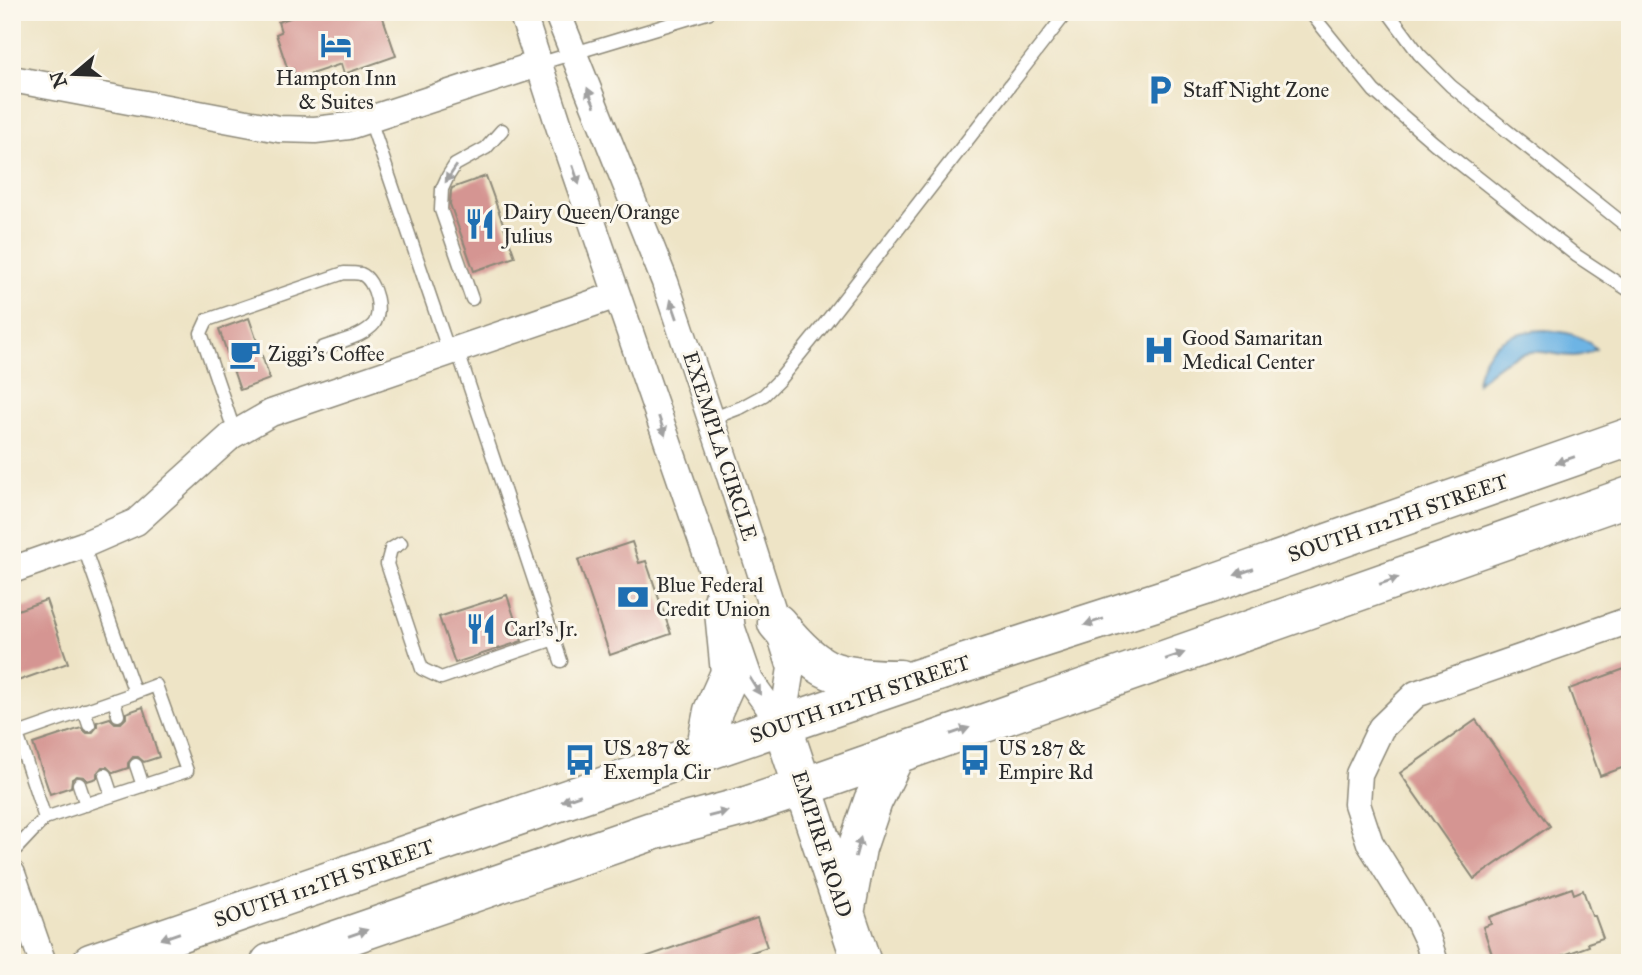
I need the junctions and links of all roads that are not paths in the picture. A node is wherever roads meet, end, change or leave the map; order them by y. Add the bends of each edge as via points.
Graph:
1 (523, 12) edge
2 (558, 12) edge
3 (710, 12) edge
4 (1067, 12) edge
5 (1310, 12) edge
6 (1388, 12) edge
7 (690, 15) edge
8 (574, 53) junction
9 (538, 64) junction
10 (12, 79) edge
11 (370, 120) junction
12 (502, 130) dead end
13 (1630, 229) edge
14 (1630, 291) edge
15 (617, 295) junction
16 (472, 299) dead end
17 (322, 348) dead end
18 (453, 351) junction
19 (711, 419) junction
20 (235, 433) junction
21 (1630, 437) edge
22 (1630, 496) edge
23 (401, 542) dead end
24 (83, 545) junction
25 (12, 570) edge
26 (723, 601) junction
27 (1630, 620) edge
28 (777, 623) junction
29 (554, 639) junction
30 (561, 661) dead end
31 (916, 679) junction
32 (135, 693) junction
33 (114, 700) junction
34 (84, 710) junction
35 (118, 715) dead end
36 (58, 720) junction
37 (89, 725) dead end
38 (782, 725) junction
39 (63, 734) dead end
40 (14, 735) edge
41 (705, 752) junction
42 (896, 754) junction
43 (136, 765) dead end
44 (105, 775) dead end
45 (79, 784) dead end
46 (143, 786) junction
47 (803, 787) junction
48 (112, 796) junction
49 (86, 805) junction
50 (45, 818) junction
51 (12, 853) edge
52 (12, 874) edge
53 (845, 914) junction
54 (43, 963) edge
55 (91, 963) edge
56 (270, 963) edge
57 (862, 963) edge
58 (1435, 963) edge

1 - 9 street
2 - 8 street, EXEMPLA CIRCLE
3 - 7 lane
4 - 19 lane via 779,380 742,407
5 - 14 lane via 1374,91 1434,144 1577,256
6 - 13 lane via 1419,54 1451,86
7 - 8 lane
8 - 9 lane
19 -> 8 street, EXEMPLA CIRCLE via 665,282
9 - 11 street
9 -> 15 street
10 - 11 street via 296,131 328,130
11 - 18 lane
12 -> 16 lane via 486,148 455,165 442,189 441,210
15 - 18 street
15 -> 26 street
17 - 20 lane via 362,334 375,324 379,309 370,282 361,274 344,273 207,320 201,333
18 - 20 street via 271,413
18 - 29 lane
19 - 28 street, EXEMPLA CIRCLE
20 - 24 street via 136,522
21 -> 31 main road, SOUTH 112TH STREET via 1205,586
42 -> 22 main road
23 - 29 lane via 391,549 387,564 422,669 441,678
24 - 25 street
24 - 32 lane
26 -> 38 street via 750,681
26 - 41 main road via 730,673 713,711
27 - 58 street via 1416,694 1381,728 1359,774 1357,804 1370,843 1418,920
28 - 31 main road via 806,654 833,671 879,679
28 - 38 street, EXEMPLA CIRCLE via 791,668
29 - 30 lane
31 - 38 main road, SOUTH 112TH STREET
32 - 33 lane
32 - 46 lane via 156,685 187,771
33 - 34 lane
33 - 35 lane
34 - 36 lane
34 - 37 lane
36 - 39 lane
36 - 40 lane
38 - 41 main road, SOUTH 112TH STREET
38 - 47 main road, EMPIRE ROAD
40 - 50 lane
41 -> 55 main road, SOUTH 112TH STREET
42 - 47 main road
53 -> 42 main road via 857,848
43 - 46 lane
44 - 48 lane
45 - 49 lane
46 - 48 lane
47 - 53 main road, EMPIRE ROAD
56 -> 47 main road via 652,831
48 - 49 lane
49 - 50 lane
50 - 51 lane
52 - 54 street
53 - 57 main road, EMPIRE ROAD

